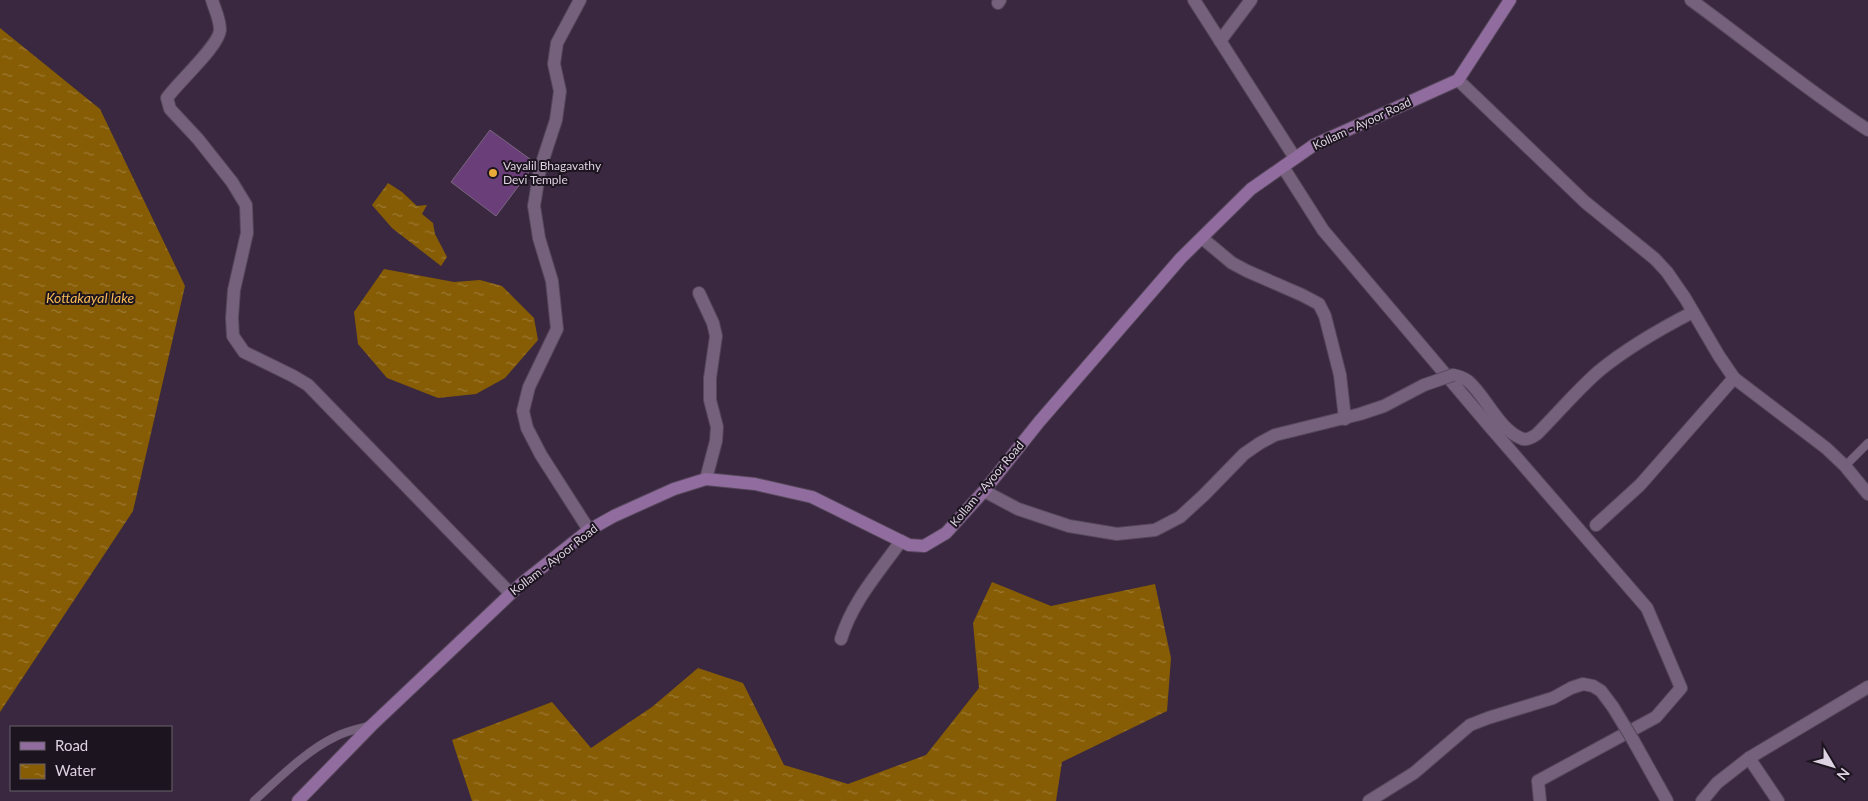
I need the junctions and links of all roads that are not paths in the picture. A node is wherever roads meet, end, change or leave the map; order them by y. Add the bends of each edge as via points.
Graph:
1 (212, 0) edge
2 (580, 0) edge
3 (1194, 0) edge
4 (1251, 0) edge
5 (1510, 0) edge
6 (1691, 0) edge
7 (1220, 41) junction
8 (1458, 80) junction
9 (1868, 130) edge
10 (1295, 158) junction
11 (1283, 167) junction
12 (1202, 238) junction
13 (698, 293) dead end
14 (1693, 312) junction
15 (1734, 378) junction
16 (1345, 419) junction
17 (1868, 443) edge
18 (1845, 466) junction
19 (706, 479) junction
20 (984, 491) junction
21 (1868, 494) edge
22 (1596, 525) dead end
23 (589, 530) junction
24 (901, 542) junction
25 (510, 593) junction
26 (841, 639) dead end
27 (1868, 687) edge
28 (370, 726) junction
29 (1749, 758) junction
30 (254, 801) edge
31 (298, 801) edge
32 (1369, 801) edge
33 (1540, 801) edge
34 (1667, 801) edge
35 (1702, 801) edge
36 (1778, 801) edge

1 - 25 street via 220,32 212,48 167,98 170,109 198,139 246,205 247,233 234,290 233,336 244,352 308,385
2 - 23 street via 557,43 554,64 560,92 534,206 539,238 552,281 556,329 529,387 523,410 527,428 541,454
3 - 7 street
4 - 7 street
5 - 8 main road
6 - 9 street
7 - 10 street
8 - 10 main road, Kollam - Ayoor Road via 1314,145
8 - 14 street via 1585,202 1655,258
10 - 11 main road, Kollam - Ayoor Road
11 - 12 main road, Kollam - Ayoor Road via 1251,189
11 - 33 street via 1323,230 1647,608 1681,688 1656,717 1538,781
12 - 16 street via 1247,272 1308,298 1323,309 1340,375
12 - 20 main road, Kollam - Ayoor Road via 1039,422
13 - 19 street via 714,322 716,336 710,400 717,427
14 - 15 street
14 - 16 street, bridge via 1619,355 1529,439 1523,439 1504,425 1466,379 1453,375 1424,385 1384,406
15 - 18 street
15 - 22 street via 1640,485
16 - 20 street via 1275,435 1260,443 1244,454 1180,517 1155,530 1117,534 1069,526 1018,509
17 - 18 lane
18 - 21 street
19 - 23 main road, Kollam - Ayoor Road via 657,497
19 - 24 main road, Kollam - Ayoor Road via 755,484 812,497
20 - 24 main road, Kollam - Ayoor Road via 946,533 935,540 924,546 909,546
23 - 25 main road, Kollam - Ayoor Road
24 - 26 street via 856,605
25 - 28 main road, Kollam - Ayoor Road
27 - 29 street
28 - 30 lane via 333,737
28 - 31 main road, Kollam - Ayoor Road
29 - 35 street via 1717,783
29 - 36 street
32 - 34 street, bridge via 1414,773 1470,725 1553,698 1583,684 1594,686 1613,707

